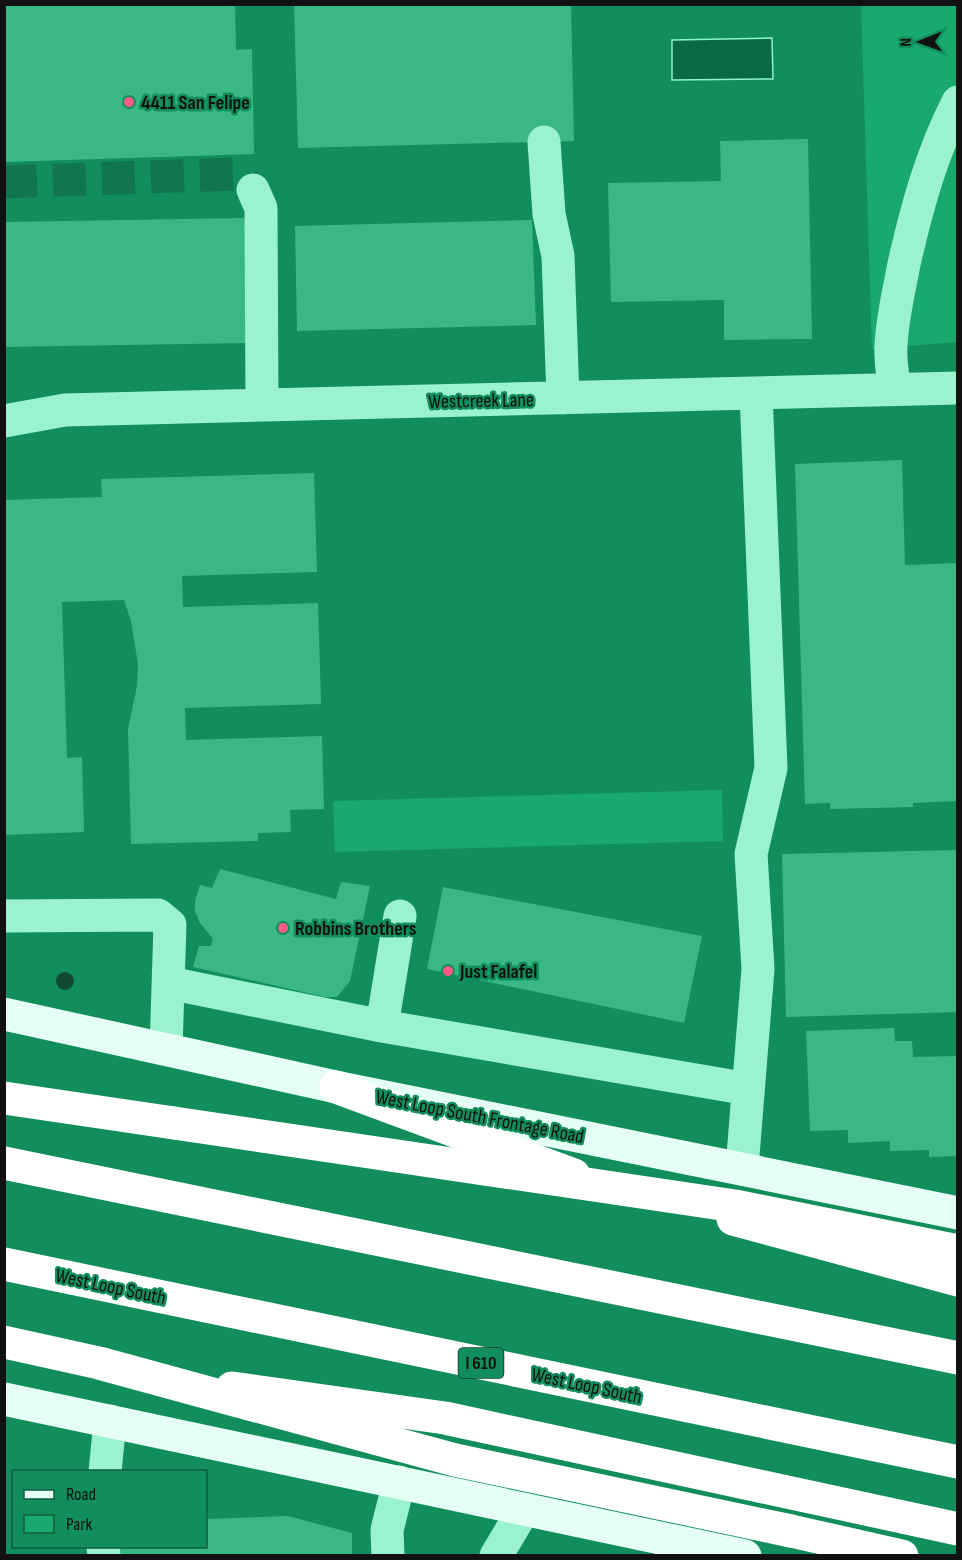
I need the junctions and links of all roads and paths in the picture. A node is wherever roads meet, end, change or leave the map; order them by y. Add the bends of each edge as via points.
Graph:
1 (957, 102) edge
2 (544, 142) dead end
3 (253, 190) tunnel mouth
4 (957, 387) edge
5 (894, 388) junction
6 (756, 393) junction
7 (563, 398) junction
8 (262, 405) junction
9 (4, 421) edge
10 (4, 916) edge
11 (400, 916) dead end
12 (169, 983) junction
13 (4, 1014) edge
14 (382, 1026) junction
15 (166, 1049) junction
16 (336, 1087) junction
17 (748, 1089) junction
18 (4, 1098) edge
19 (4, 1163) edge
20 (742, 1168) junction
21 (957, 1213) edge
22 (957, 1251) edge
23 (4, 1264) edge
24 (957, 1280) edge
25 (4, 1342) edge
26 (4, 1356) edge
27 (957, 1358) edge
28 (4, 1399) edge
29 (110, 1421) junction
30 (957, 1462) edge
31 (105, 1470) edge
32 (399, 1482) junction
33 (524, 1509) junction
34 (957, 1529) edge
35 (388, 1556) edge
36 (496, 1556) edge
37 (745, 1556) edge
38 (902, 1556) edge

1 - 5 street via 926,175 910,238 891,347
2 - 7 street via 549,214 558,256
3 - 8 street via 261,208
4 - 5 street, Westcreek Lane
5 - 6 street, Westcreek Lane
6 - 7 street, Westcreek Lane
6 - 17 street via 771,768 751,854 758,969
7 - 8 street, Westcreek Lane
8 - 9 street, Westcreek Lane via 65,410
10 - 12 street via 158,915 170,925
11 - 14 street
12 - 14 street
12 - 15 street
13 - 15 main road, West Loop South Frontage Road
14 - 17 street
15 - 16 main road, West Loop South Frontage Road
16 - 20 main road, West Loop South Frontage Road
16 - 24 highway via 592,1181
17 - 20 street
18 - 22 highway, bridge via 735,1206
19 - 27 highway
20 - 21 main road, West Loop South Frontage Road
23 - 30 highway, West Loop South / I 610
25 - 38 highway, bridge via 99,1363 455,1461
26 - 34 highway via 445,1418
28 - 29 main road
29 - 31 street
29 - 32 main road
32 - 33 main road
32 - 35 street via 387,1530
33 - 36 street
33 - 37 main road

